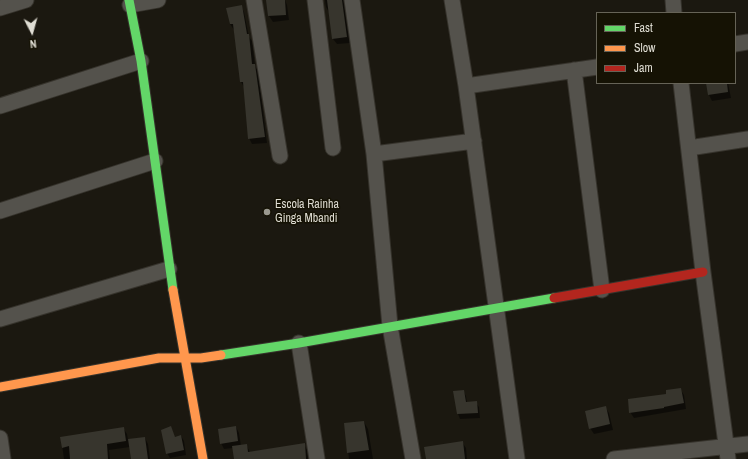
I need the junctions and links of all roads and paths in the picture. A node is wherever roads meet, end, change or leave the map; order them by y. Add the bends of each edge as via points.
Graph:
1 (26, 0) edge
2 (158, 0) edge
3 (254, 0) edge
4 (315, 0) edge
5 (352, 0) edge
6 (452, 0) edge
7 (673, 0) edge
8 (129, 2) edge
9 (0, 8) edge
10 (674, 12) edge
11 (748, 42) edge
12 (736, 44) edge
13 (141, 61) junction
14 (596, 67) edge
15 (574, 70) junction
16 (681, 84) edge
17 (466, 86) junction
18 (0, 106) edge
19 (748, 139) edge
20 (474, 141) junction
21 (333, 148) dead end
22 (689, 148) junction
23 (374, 154) junction
24 (280, 156) dead end
25 (155, 161) junction
26 (0, 211) edge
27 (170, 269) junction
28 (704, 272) junction
29 (602, 290) junction
30 (497, 309) junction
31 (0, 319) edge
32 (390, 326) junction
33 (299, 343) junction
34 (185, 357) junction
35 (0, 387) edge
36 (0, 438) edge
37 (748, 444) edge
38 (727, 453) edge
39 (3, 459) edge
40 (203, 459) edge
41 (317, 459) edge
42 (413, 459) edge
43 (517, 459) edge
44 (614, 459) edge

1 - 9 street
2 - 8 street
3 - 24 street
4 - 21 street
5 - 23 street
6 - 17 street
7 - 10 street
8 - 13 street
11 - 12 street
13 - 18 street
13 - 25 street
14 - 15 street
15 - 17 street
15 - 29 street
16 - 22 street
17 - 20 street
19 - 22 street
20 - 23 street
20 - 30 street
22 - 28 street
23 - 32 street
25 - 26 street
25 - 27 street
27 - 31 street
27 - 34 street
28 - 29 street
28 - 38 street
29 - 30 street
30 - 32 street
30 - 43 street
32 - 33 street
32 - 42 street
33 - 34 street via 201,358
33 - 41 street
34 - 35 street via 160,358
34 - 40 street
36 - 39 street
37 - 38 street
38 - 44 street

